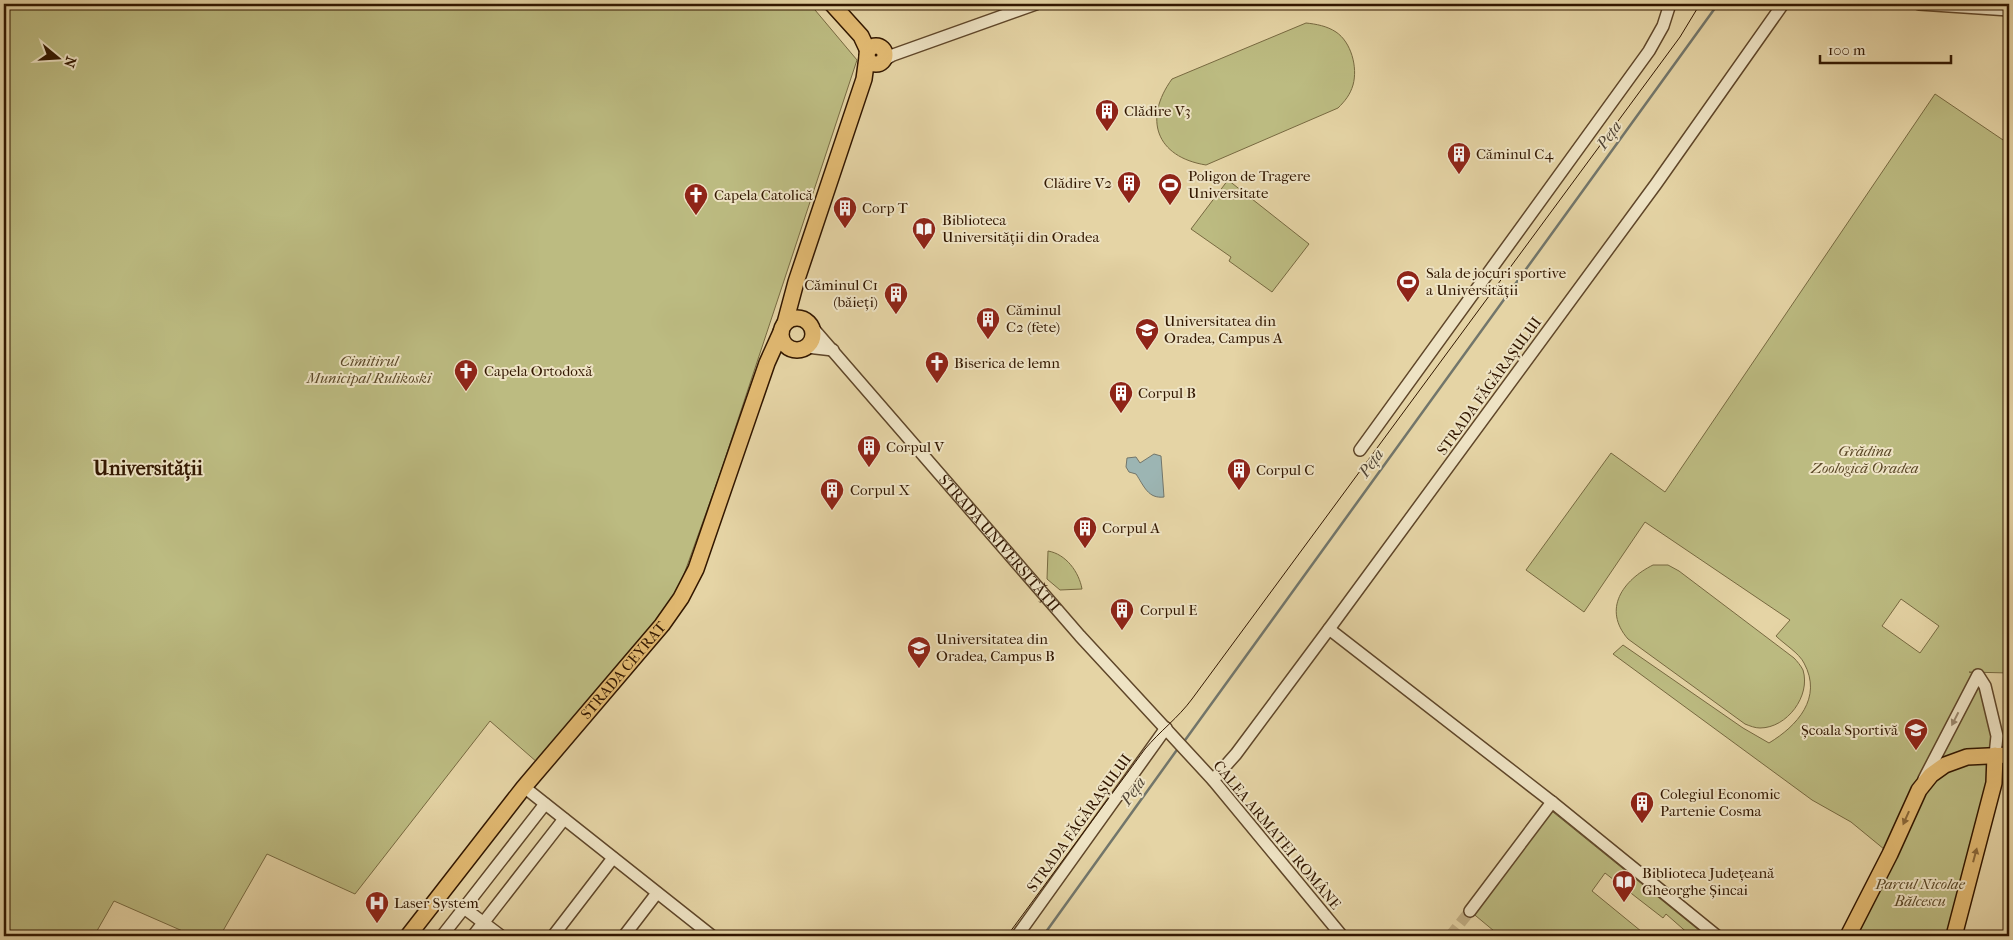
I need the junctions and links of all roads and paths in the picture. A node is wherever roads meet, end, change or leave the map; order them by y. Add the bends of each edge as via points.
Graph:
1 (832, 4) edge
2 (1036, 4) edge
3 (1670, 4) edge
4 (1783, 4) edge
5 (1919, 4) edge
6 (2009, 10) edge
7 (880, 54) junction
8 (796, 282) junction
9 (809, 323) junction
10 (783, 328) junction
11 (802, 349) junction
12 (833, 350) junction
13 (767, 364) junction
14 (1360, 450) dead end
15 (1329, 629) junction
16 (1169, 730) junction
17 (1189, 752) joint
18 (2002, 755) edge
19 (1213, 780) junction
20 (524, 787) junction
21 (1919, 790) junction
22 (1552, 802) junction
23 (545, 804) junction
24 (564, 819) junction
25 (613, 858) junction
26 (657, 893) junction
27 (464, 908) junction
28 (1470, 911) tunnel mouth
29 (484, 923) junction
30 (408, 936) edge
31 (442, 936) edge
32 (473, 936) edge
33 (501, 936) edge
34 (553, 936) edge
35 (624, 936) edge
36 (711, 936) edge
37 (1017, 936) edge
38 (1342, 936) edge
39 (1717, 936) edge
40 (1848, 936) edge
41 (1954, 936) edge

1 - 7 main road
2 - 7 street
3 - 14 street via 1649,52
4 - 15 street, STRADA FĂGĂRAȘULUI via 1656,184
5 - 6 street
7 - 8 main road via 864,79
8 - 9 main road, STRADA UNIVERSITĂȚII
8 - 10 main road
9 - 10 main road via 794,318
9 - 11 main road via 813,338
9 - 12 street, STRADA UNIVERSITĂȚII
10 - 11 main road via 781,338 786,346
10 - 13 main road, STRADA CEYRAT
11 - 12 street
11 - 13 main road
12 - 16 street, STRADA UNIVERSITĂȚII via 1080,636
13 - 20 main road, STRADA CEYRAT via 696,569 681,598 662,625
15 - 19 street, STRADA FĂGĂRAȘULUI
15 - 22 street
16 - 17 street, STRADA UNIVERSITĂȚII
16 - 37 street, STRADA FĂGĂRAȘULUI
17 - 19 street, CALEA ARMATEI ROMÂNE
18 - 21 main road via 1966,757 1945,765
18 -> 21 street via 1985,686 1978,675
41 -> 18 main road
19 - 38 street, CALEA ARMATEI ROMÂNE
20 - 23 street
20 - 30 main road, STRADA CEYRAT
21 -> 40 main road
22 - 28 street
22 - 39 street
23 - 24 street
23 - 27 street
24 - 25 street
24 - 29 street
25 - 26 street
25 - 34 street
26 - 35 street
26 - 36 street
27 - 29 street
27 - 31 street
29 - 32 street
29 - 33 street

